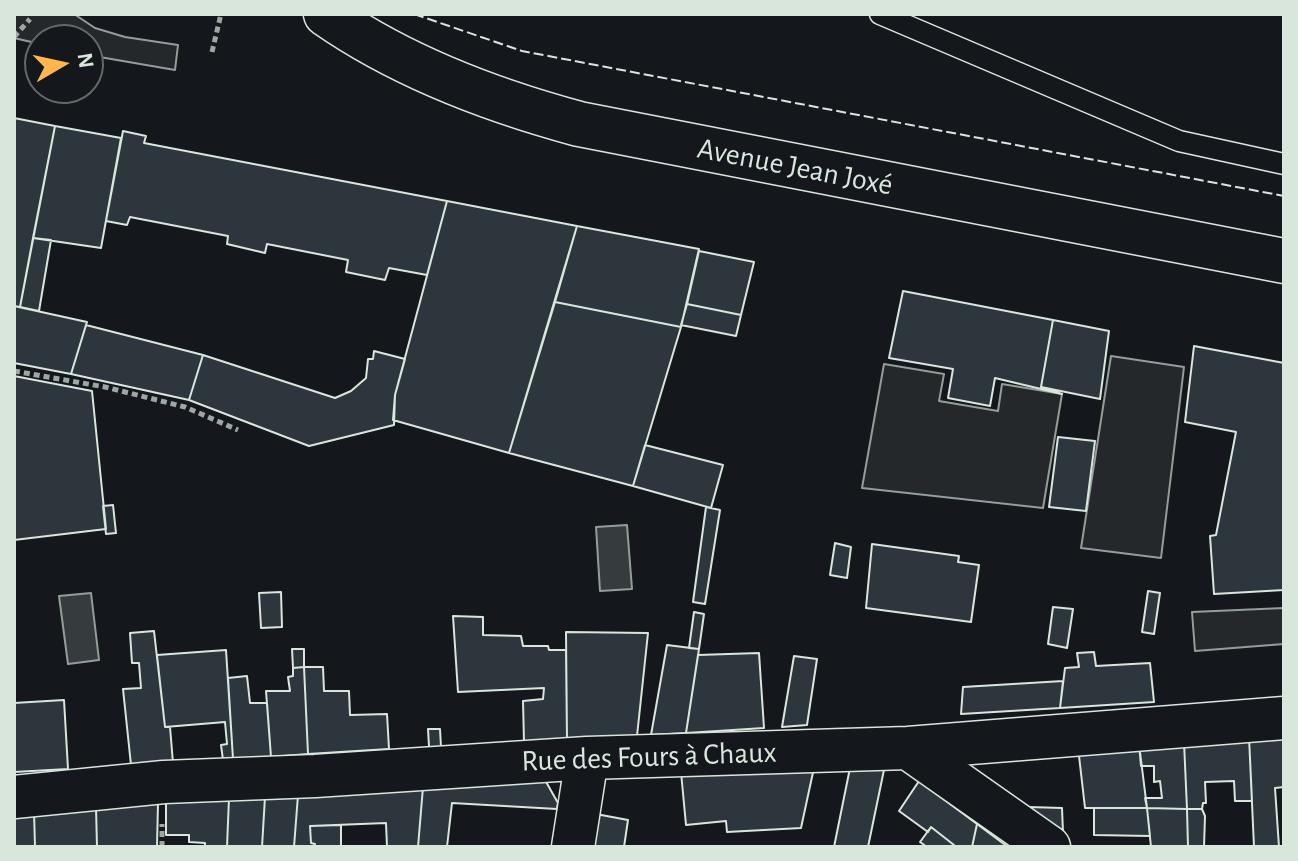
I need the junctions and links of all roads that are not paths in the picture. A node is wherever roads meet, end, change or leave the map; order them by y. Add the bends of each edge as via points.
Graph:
1 (326, 14) edge
2 (880, 14) edge
3 (1284, 164) edge
4 (1284, 261) edge
5 (1284, 718) edge
6 (908, 748) junction
7 (587, 758) junction
8 (14, 797) edge
9 (573, 847) edge
10 (1049, 847) edge

1 - 4 main road, Avenue Jean Joxé via 429,73 579,124
2 - 3 lane via 1179,141
5 - 6 street, Rue des Fours à Chaux
6 - 7 street, Rue des Fours à Chaux
6 - 10 street
7 - 8 street, Rue des Fours à Chaux via 164,782
7 - 9 street

